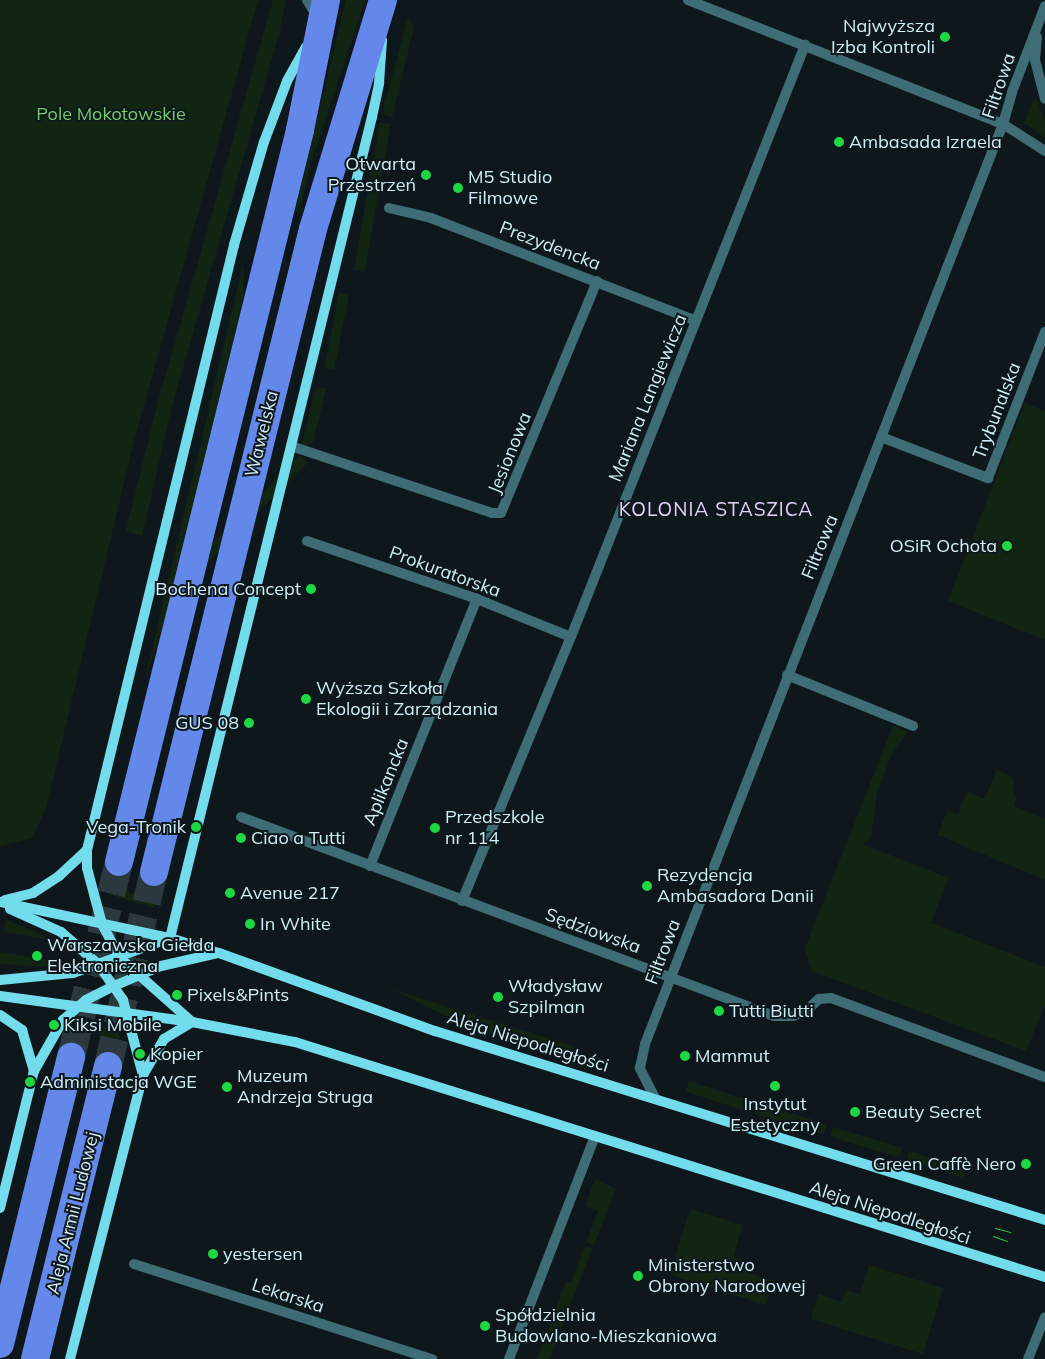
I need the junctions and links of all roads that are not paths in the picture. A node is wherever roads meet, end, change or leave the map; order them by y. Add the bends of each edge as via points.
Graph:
1 (688, 0) edge
2 (383, 1) edge
3 (1045, 6) edge
4 (318, 8) edge
5 (1039, 21) junction
6 (805, 45) junction
7 (1045, 99) edge
8 (1003, 124) junction
9 (1045, 151) edge
10 (389, 208) dead end
11 (596, 281) junction
12 (696, 321) junction
13 (1045, 332) edge
14 (881, 436) junction
15 (291, 446) junction
16 (307, 541) dead end
17 (477, 599) junction
18 (571, 638) junction
19 (787, 675) junction
20 (913, 726) dead end
21 (241, 817) dead end
22 (87, 850) junction
23 (119, 862) tunnel mouth
24 (370, 866) junction
25 (154, 872) tunnel mouth
26 (462, 901) junction
27 (0, 902) edge
28 (102, 924) junction
29 (170, 938) junction
30 (219, 953) junction
31 (120, 958) junction
32 (98, 964) junction
33 (138, 976) junction
34 (671, 977) junction
35 (0, 980) edge
36 (114, 986) junction
37 (0, 996) edge
38 (78, 1007) junction
39 (127, 1014) junction
40 (0, 1015) edge
41 (192, 1022) junction
42 (71, 1057) tunnel mouth
43 (108, 1066) tunnel mouth
44 (34, 1071) junction
45 (143, 1075) junction
46 (1045, 1078) edge
47 (655, 1098) junction
48 (595, 1136) junction
49 (0, 1208) edge
50 (1045, 1220) edge
51 (134, 1264) dead end
52 (1045, 1276) edge
53 (1045, 1317) edge
54 (0, 1344) edge
55 (35, 1359) edge
56 (70, 1359) edge
57 (432, 1359) edge
58 (509, 1359) edge
59 (1028, 1359) edge

1 - 6 street
2 - 15 main road via 379,83
2 - 25 main road, Wawelska via 313,229
3 - 5 street, Filtrowa
4 - 22 main road via 287,81 243,210
4 - 23 main road, Wawelska via 300,130
5 - 7 street via 1035,60
5 - 8 street, Filtrowa
6 - 8 street
6 - 12 street, Mariana Langiewicza
8 - 9 street
8 - 14 street, Filtrowa
10 - 11 street, Prezydencka via 431,218
11 - 12 street, Prezydencka
11 - 15 street, Jesionowa via 501,513 492,513
12 - 18 street, Mariana Langiewicza
13 - 14 street, Trybunalska via 988,478
14 - 19 street, Filtrowa
15 - 29 main road
16 - 17 street, Prokuratorska
17 - 18 street, Prokuratorska
17 - 24 street, Aplikancka
18 - 26 street, Mariana Langiewicza
19 - 20 street
19 - 34 street, Filtrowa
21 - 24 street, Sędziowska
22 - 27 main road via 33,894
22 - 28 main road via 87,868
24 - 26 street, Sędziowska
26 - 34 street, Sędziowska
27 - 28 main road, Aleja Niepodległości
27 - 32 main road via 61,932
28 - 29 main road, Aleja Niepodległości
28 - 31 main road
29 - 30 main road, Aleja Niepodległości
29 - 31 main road
30 - 33 main road via 161,966
30 - 47 main road, Aleja Niepodległości via 435,1031
31 - 32 main road
31 - 33 main road
32 - 35 main road via 53,977
32 - 36 main road
33 - 36 main road
33 - 41 main road
34 - 46 street, Sędziowska via 774,1016 793,1016 826,997 838,1000
34 - 47 street, Filtrowa via 640,1061 642,1075
36 - 38 main road
36 - 39 main road
37 - 38 main road, Aleja Niepodległości
38 - 39 main road, Aleja Niepodległości
38 - 44 main road via 63,1020
39 - 41 main road, Aleja Niepodległości
39 - 45 main road
40 - 44 main road via 22,1030
41 - 45 main road via 164,1040
41 - 48 main road, Aleja Niepodległości via 295,1042
42 - 54 main road
43 - 55 main road, Aleja Armii Ludowej
44 - 49 main road
45 - 56 main road
47 - 50 main road, Aleja Niepodległości
48 - 52 main road, Aleja Niepodległości
48 - 58 street
51 - 57 street, Lekarska
53 - 59 street

